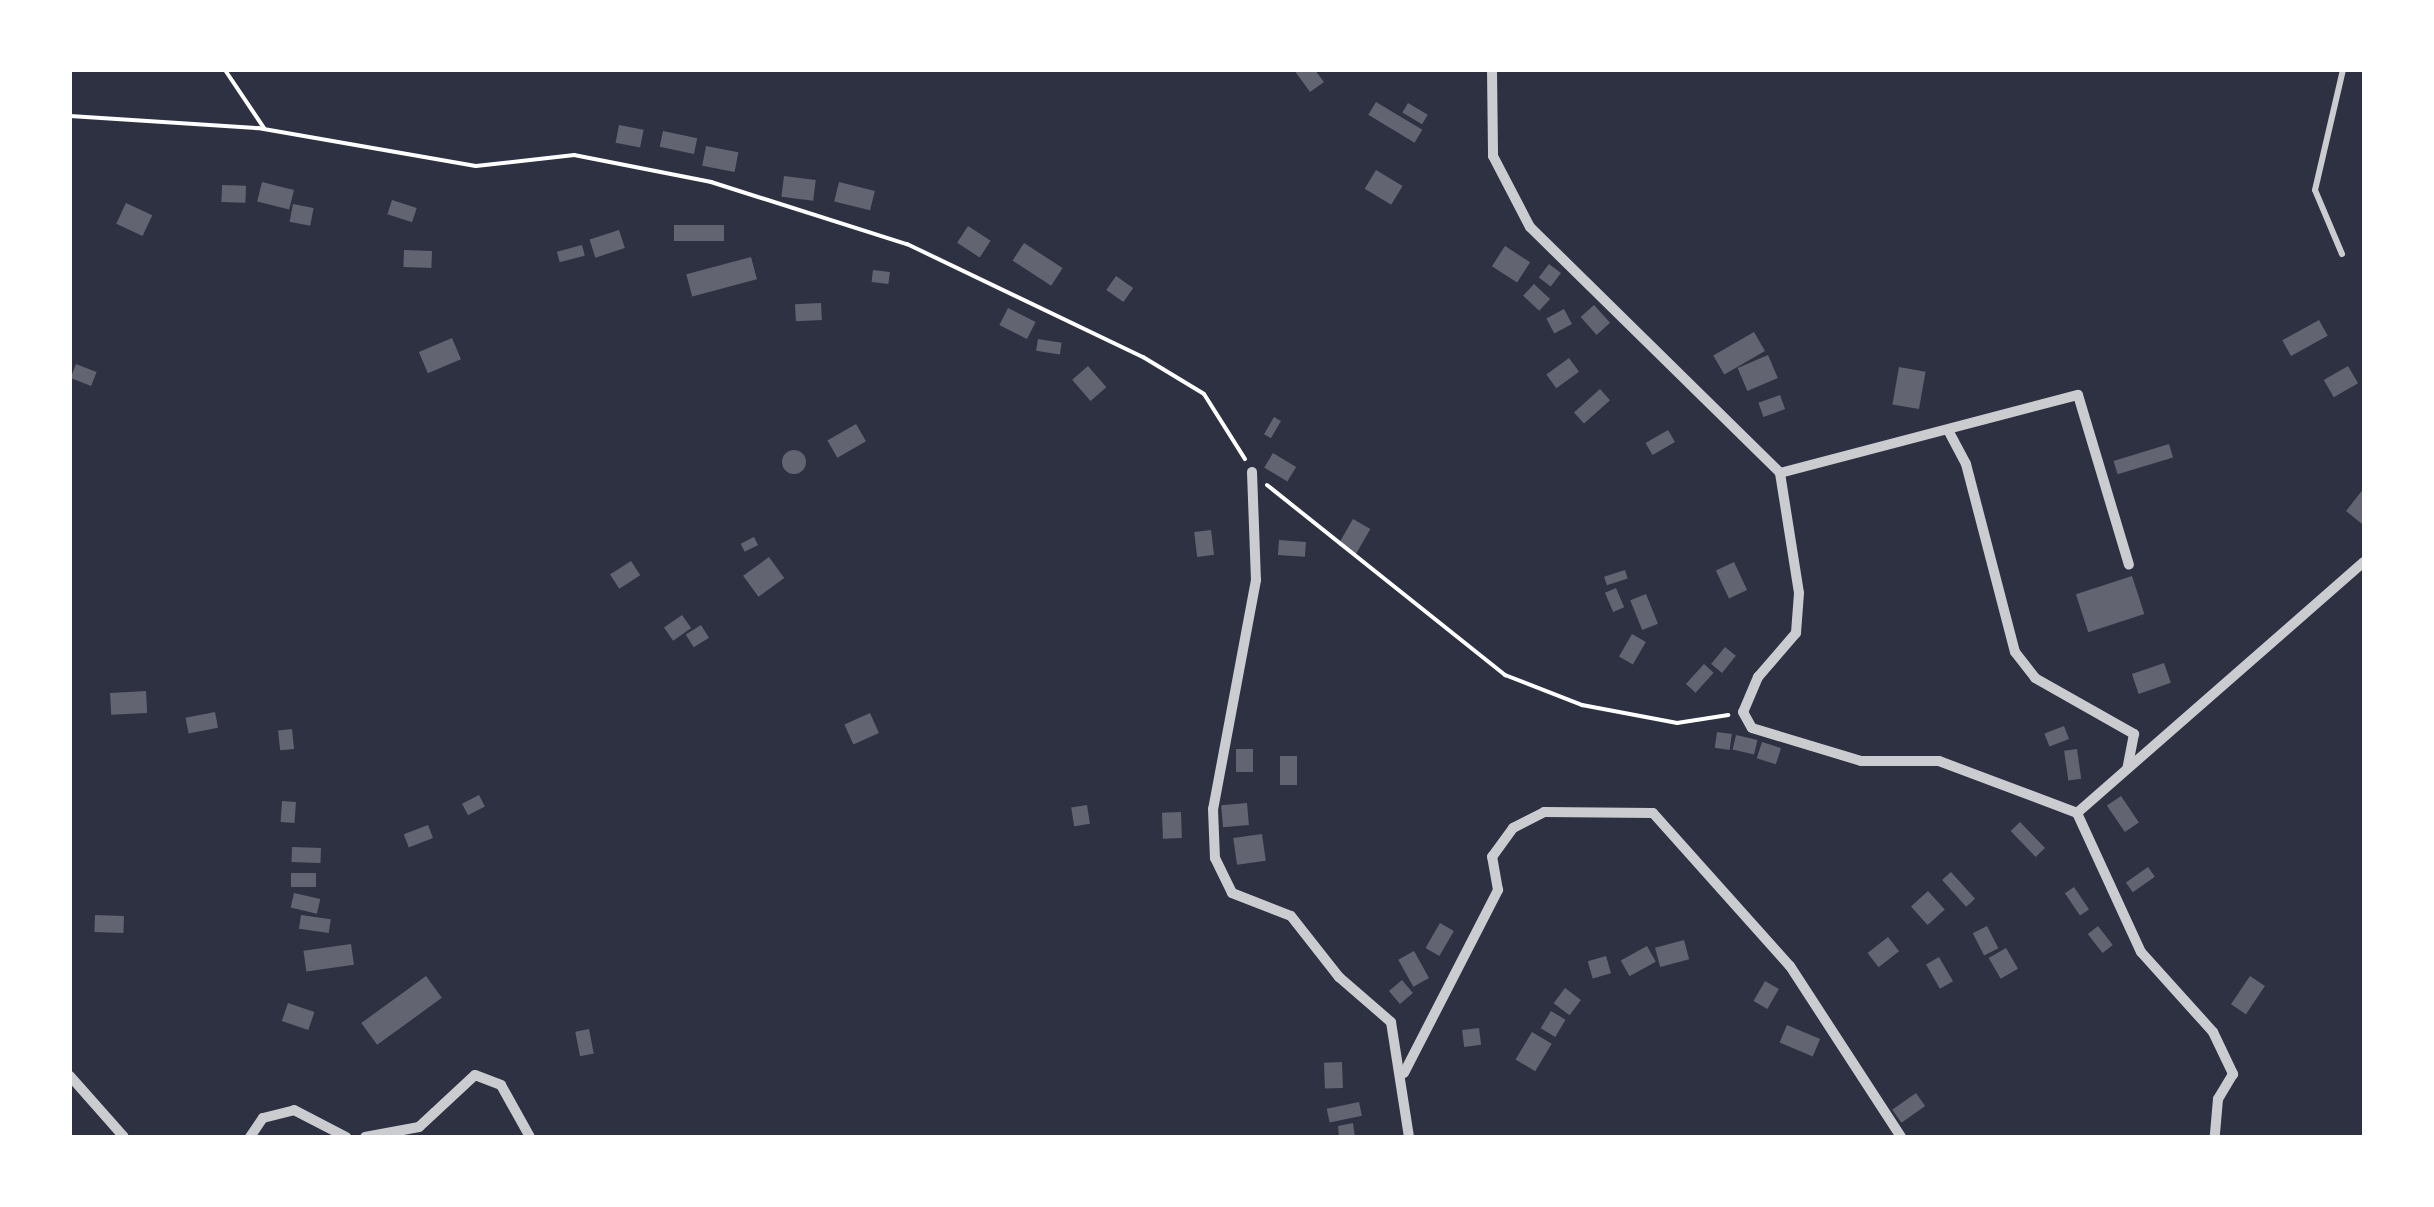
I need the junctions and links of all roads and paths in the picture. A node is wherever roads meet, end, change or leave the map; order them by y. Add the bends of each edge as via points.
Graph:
1 (225, 70) edge
2 (1492, 70) edge
3 (2343, 70) edge
4 (70, 116) edge
5 (265, 130) junction
6 (2342, 254) dead end
7 (1948, 430) junction
8 (1252, 472) junction
9 (1780, 474) junction
10 (2364, 562) edge
11 (2129, 564) dead end
12 (1743, 712) junction
13 (2128, 766) junction
14 (2077, 814) junction
15 (1404, 1074) junction
16 (70, 1076) edge
17 (124, 1137) edge
18 (250, 1137) edge
19 (346, 1137) edge
20 (366, 1137) edge
21 (530, 1137) edge
22 (1409, 1137) edge
23 (1901, 1137) edge
24 (2214, 1137) edge

1 - 5 path
2 - 9 street via 1493,156 1530,227
3 - 6 lane via 2315,190
4 - 5 path
5 - 8 path via 476,166 574,154 711,182 906,244 1204,394
7 - 9 street via 1857,446
7 - 11 street via 2078,396
7 - 13 street via 1966,464 2015,652 2035,678 2134,734
8 - 12 path via 1505,675 1582,705 1678,724
8 - 15 street via 1256,580 1213,809 1215,858 1232,892 1291,916 1339,978 1391,1022
9 - 12 street via 1800,593 1796,633 1758,677
10 - 13 street
12 - 14 street via 1752,728 1782,742 1861,762 1938,760
13 - 14 street
14 - 24 street via 2142,952 2213,1032 2233,1074 2218,1099
15 - 22 street
15 - 23 street via 1475,942 1498,890 1492,857 1513,828 1560,810 1653,813 1790,966
16 - 17 street
18 - 19 street via 263,1118 294,1110
20 - 21 street via 419,1128 475,1075 502,1086

